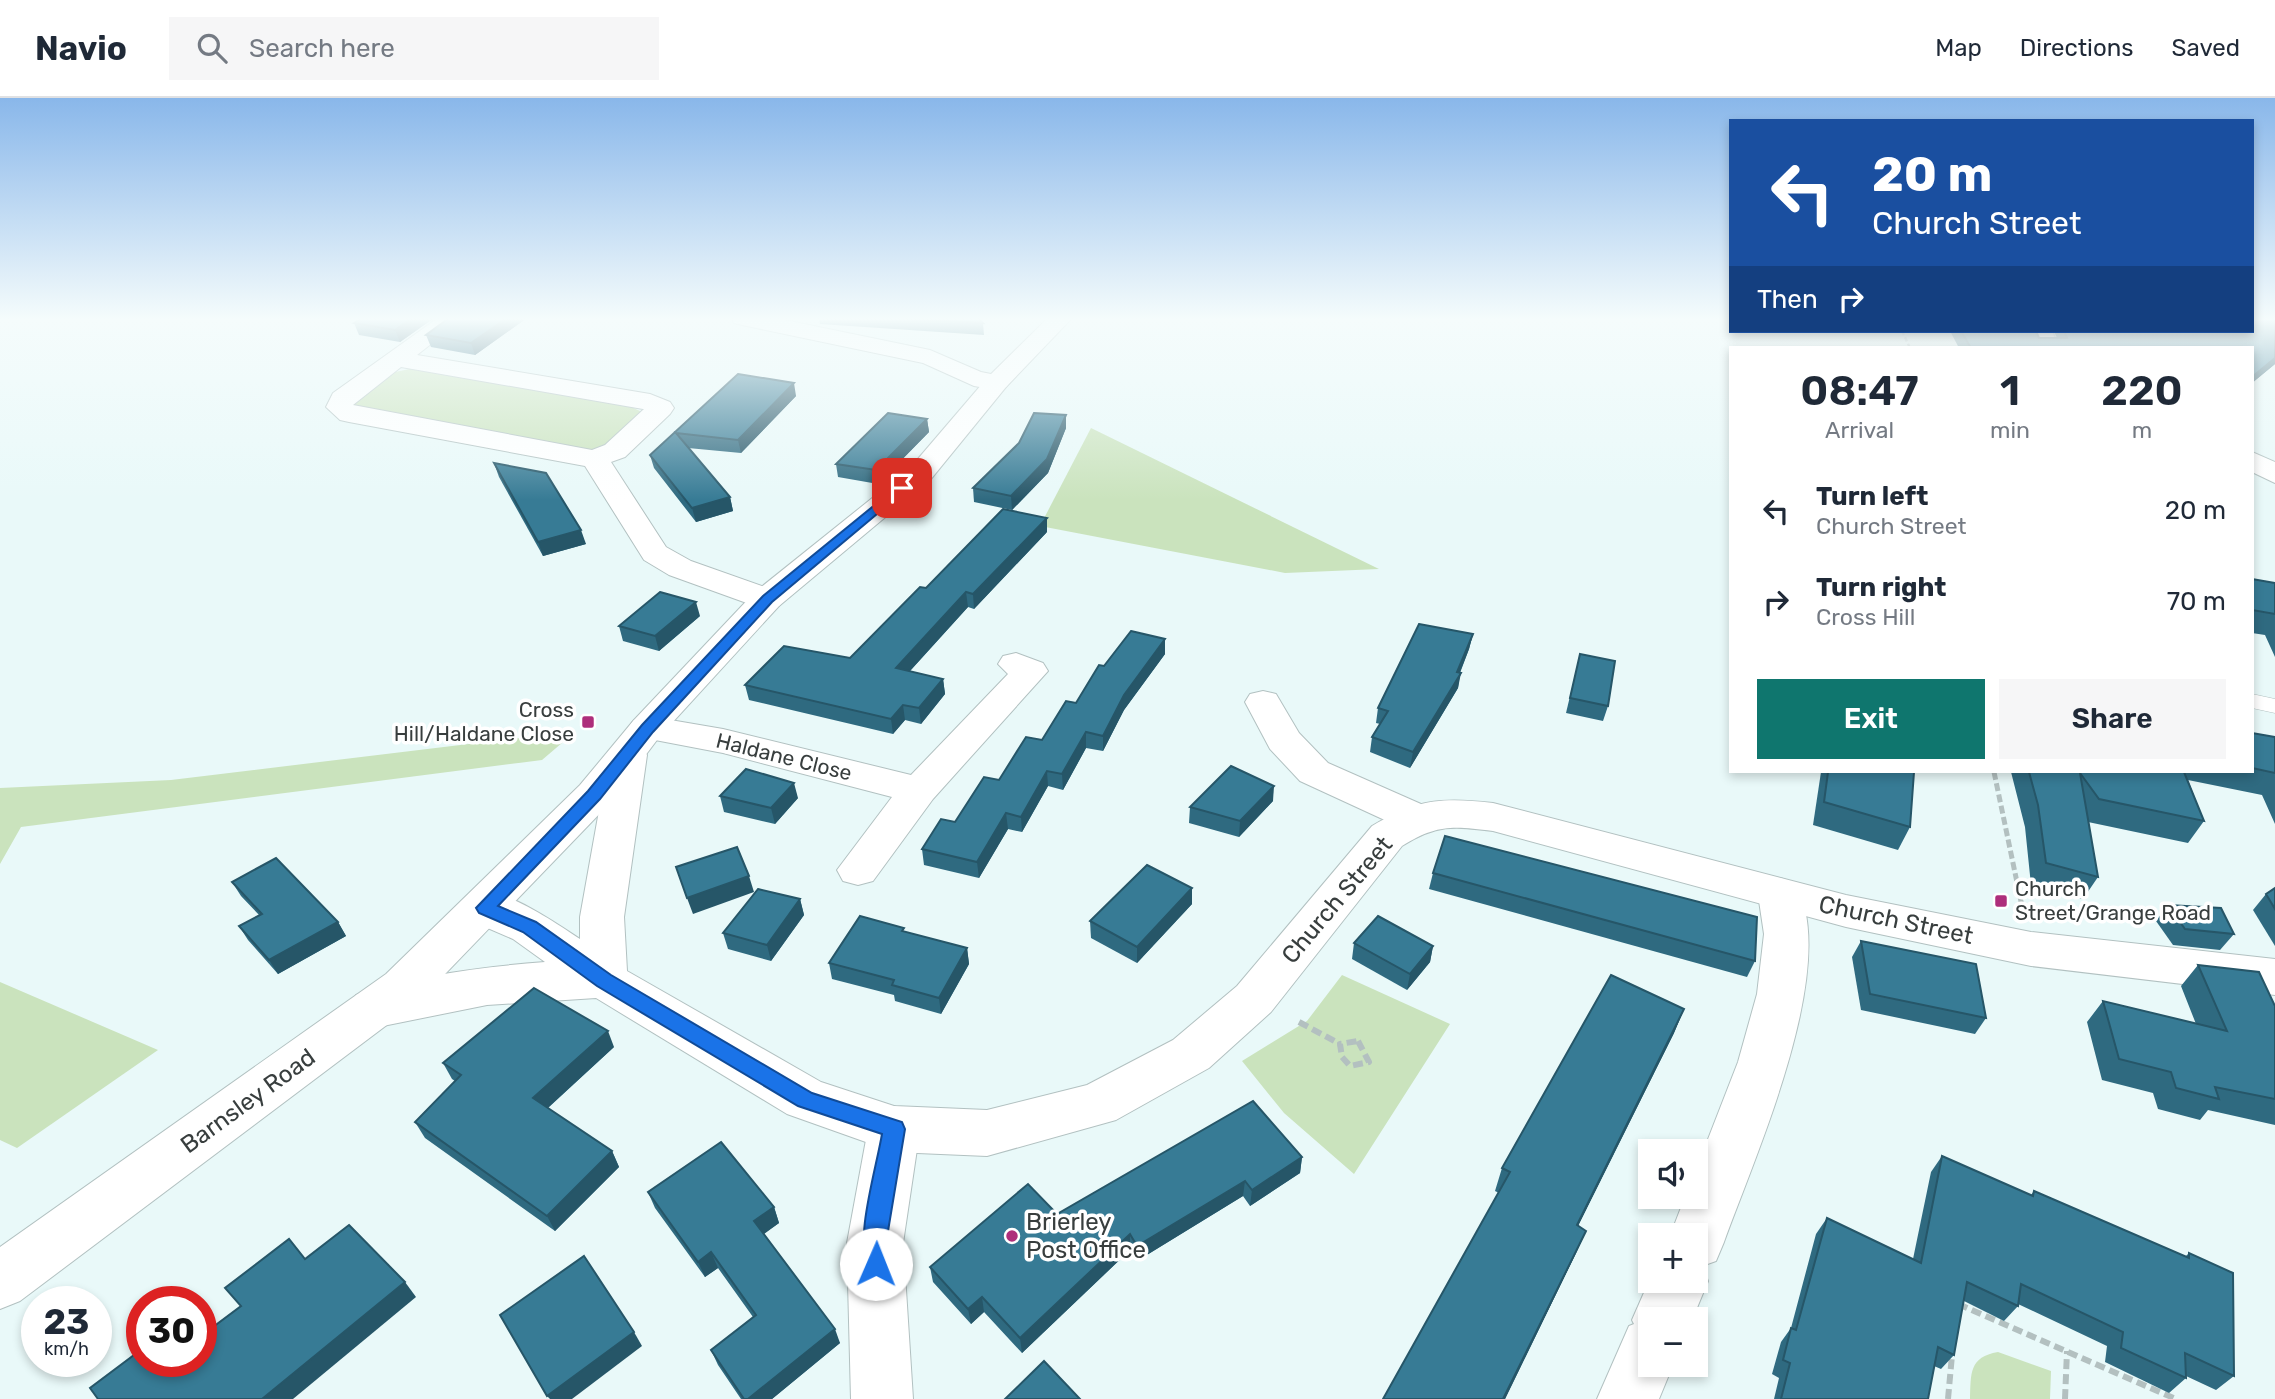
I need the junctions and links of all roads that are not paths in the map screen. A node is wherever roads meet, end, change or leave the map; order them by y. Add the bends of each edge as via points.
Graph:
1 (369, 379) edge
2 (513, 379) edge
3 (978, 379) edge
4 (1000, 379) edge
5 (997, 382) junction
6 (595, 460) junction
7 (2254, 461) edge
8 (2275, 474) edge
9 (767, 599) junction
10 (1016, 664) dead end
11 (2254, 701) edge
12 (1263, 702) dead end
13 (2275, 706) edge
14 (638, 742) junction
15 (919, 790) junction
16 (1416, 818) junction
17 (858, 870) dead end
18 (1780, 894) junction
19 (485, 908) junction
20 (2275, 977) edge
21 (604, 980) junction
22 (373, 1009) junction
23 (894, 1129) junction
24 (1703, 1223) edge
25 (0, 1282) edge
26 (1638, 1375) edge
27 (882, 1399) edge
28 (1628, 1399) edge

1 - 6 main road via 342,398 339,407 349,414
2 - 6 main road via 650,402 662,408 615,451
3 - 5 main road
4 - 5 main road
5 - 9 main road, Barnsley Road via 921,473
6 - 9 main road via 655,553 680,568
7 - 8 main road
9 - 14 main road, Barnsley Road
10 - 15 main road via 1030,671
11 - 13 lane
12 - 16 main road via 1284,740 1314,772
14 - 15 main road, Haldane Close via 723,741
14 - 19 main road, Barnsley Road via 594,795
14 - 21 main road via 602,917
15 - 17 main road
16 - 18 main road, Church Street via 1457,813 1493,817
16 - 23 main road, Church Street via 1387,836 1254,999 1191,1054 1098,1104 987,1133
18 - 20 main road, Church Street via 2031,949
18 - 24 main road via 1787,934 1781,994 1763,1062
19 - 21 main road, Church Street via 530,927
19 - 22 main road, Barnsley Road via 403,987
21 - 22 main road via 555,978 449,990
21 - 23 main road, Church Street via 805,1100
22 - 25 main road, Barnsley Road
23 - 27 main road via 874,1243
26 - 28 main road

